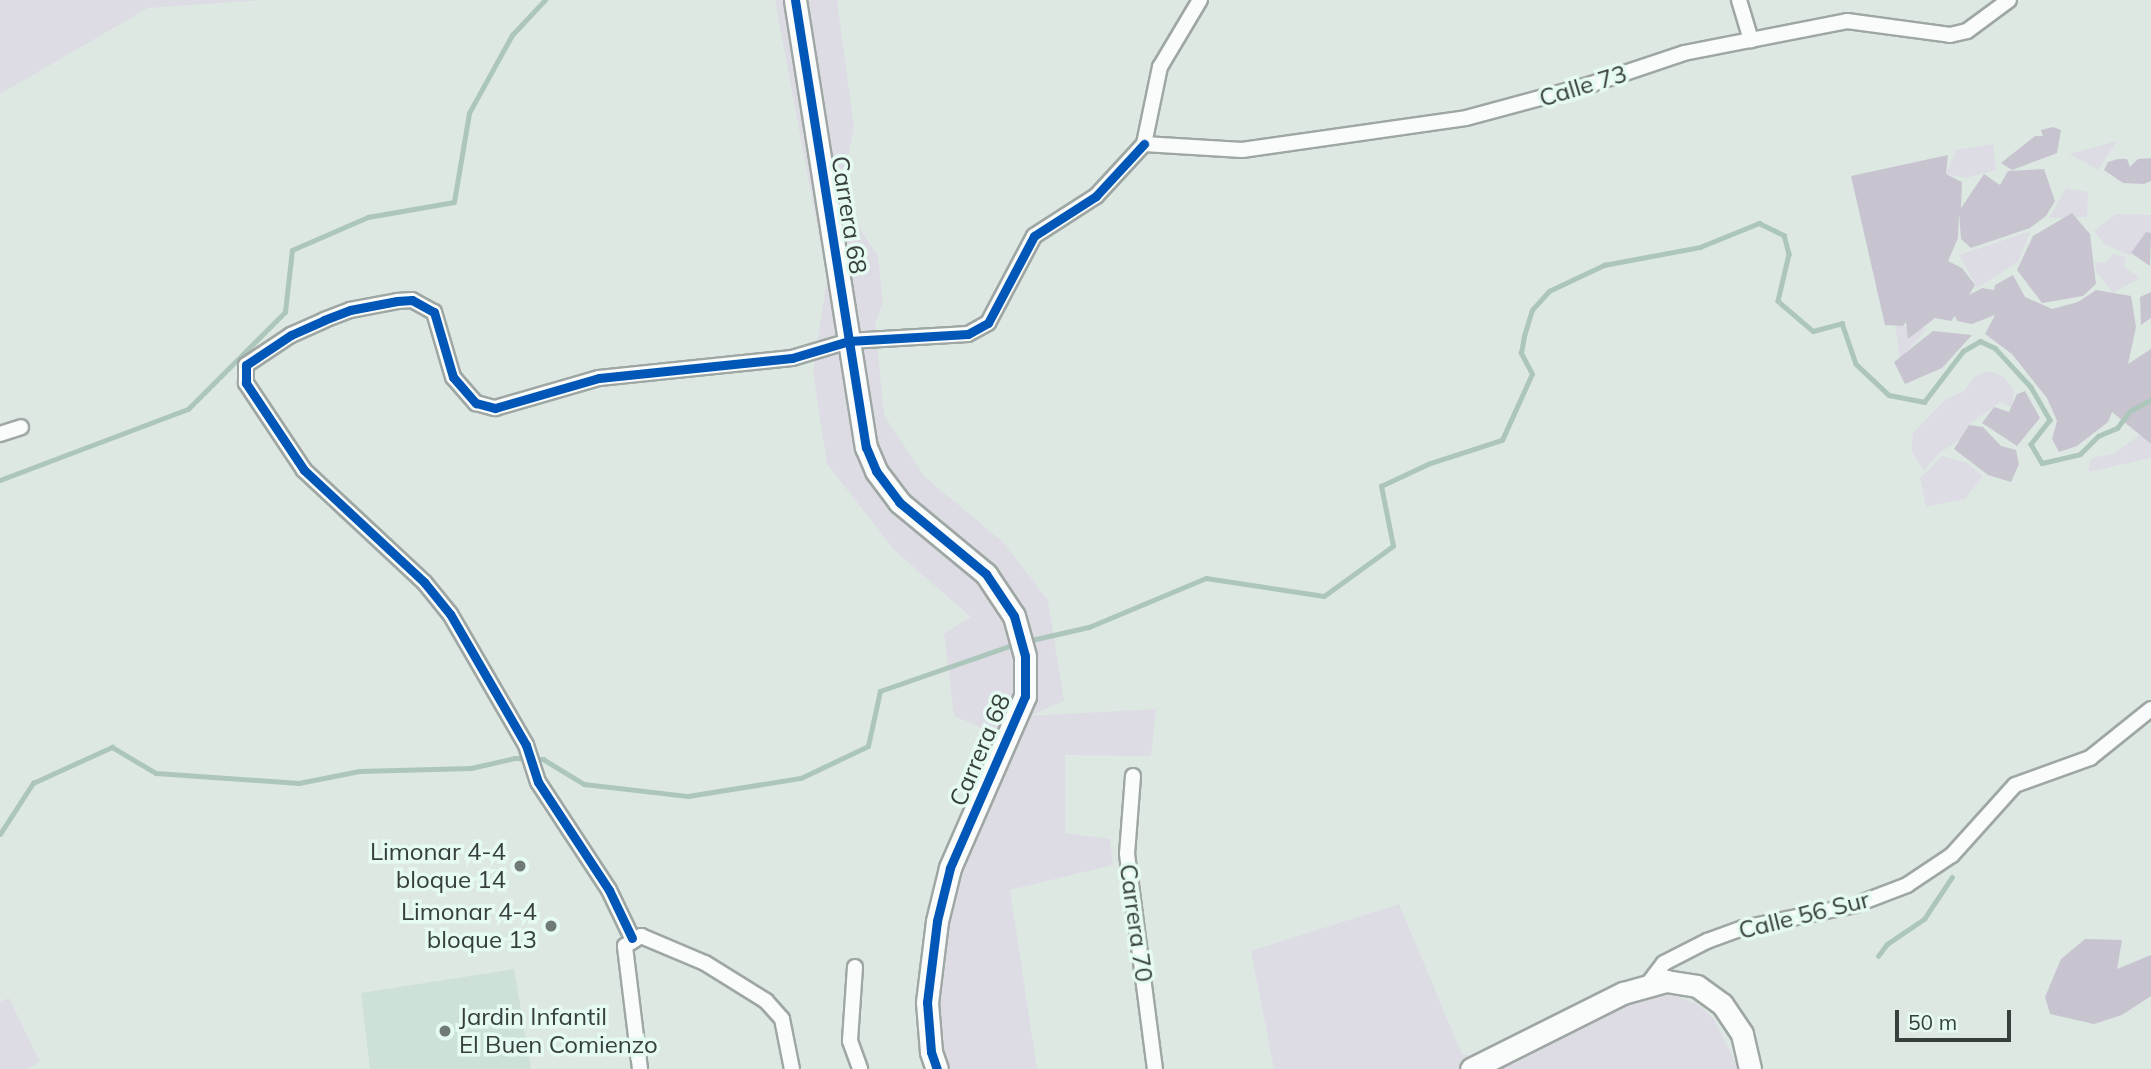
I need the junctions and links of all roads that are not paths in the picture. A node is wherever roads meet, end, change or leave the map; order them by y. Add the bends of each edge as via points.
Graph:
1 (795, 0) edge
2 (1199, 0) edge
3 (1739, 0) edge
4 (2009, 0) edge
5 (1751, 40) junction
6 (1144, 144) junction
7 (849, 341) junction
8 (21, 427) dead end
9 (0, 435) edge
10 (2151, 709) edge
11 (1133, 776) dead end
12 (632, 938) junction
13 (855, 967) dead end
14 (1648, 984) junction
15 (789, 1066) edge
16 (640, 1069) edge
17 (860, 1069) edge
18 (937, 1069) edge
19 (1155, 1069) edge
20 (1471, 1069) edge
21 (1750, 1069) edge

1 - 7 street, Carrera 68
2 - 6 street via 1160,67
3 - 5 street
4 - 5 street, Calle 73 via 1967,31 1950,35 1847,21
5 - 6 street, Calle 73 via 1684,53 1466,118 1242,150
6 - 7 street via 1096,196 1034,236 980,331
7 - 12 street via 792,358 599,378 495,408 477,403 453,377 434,312 412,300 350,310 324,320 246,365 246,383 304,470 424,582 450,614 526,745 532,768 609,890
7 - 18 street, Carrera 68 via 862,435 876,471 899,502 964,552 1004,598 1021,635 1025,696 950,868 937,921 928,1002 931,1052
8 - 9 street
10 - 14 street, Calle 56 Sur via 2090,758 2015,785 1952,855 1907,885 1856,905 1743,928 1707,941 1664,963
11 - 19 street, Carrera 70 via 1127,854
12 - 15 street via 641,936 705,963 766,1001 782,1019
12 - 16 street via 625,946 627,985
13 - 17 street via 850,1041
14 - 20 street, Calle 56 Sur
14 - 21 street via 1681,982 1710,993 1734,1017

